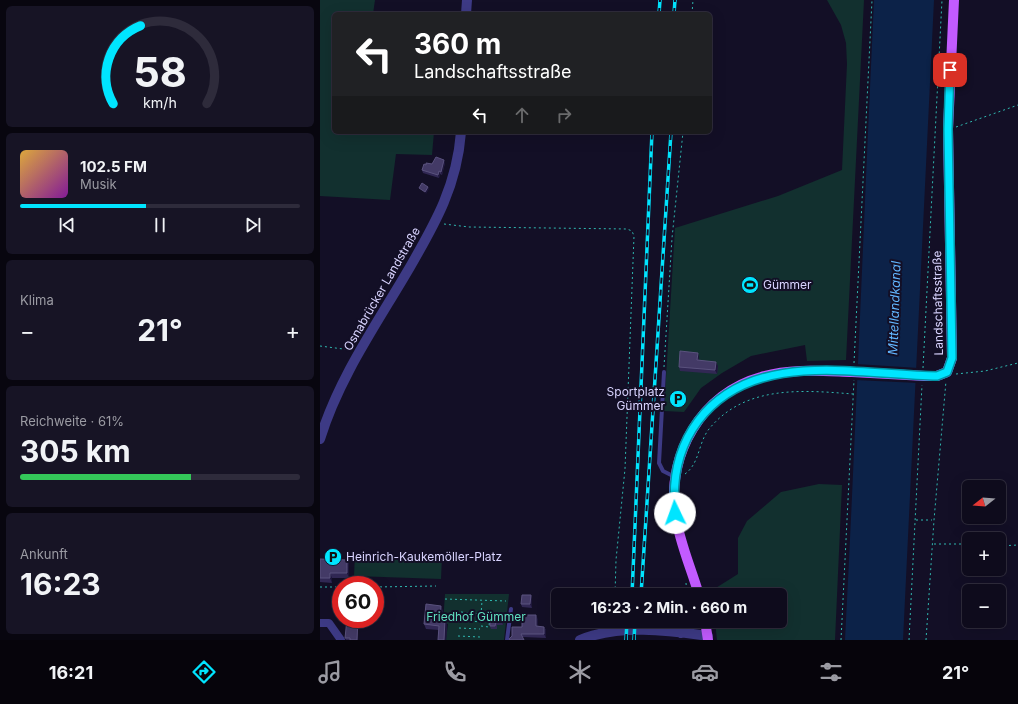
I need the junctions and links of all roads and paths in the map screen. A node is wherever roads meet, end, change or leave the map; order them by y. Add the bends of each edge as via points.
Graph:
1 (467, 0) edge
2 (693, 0) edge
3 (872, 0) edge
4 (942, 0) edge
5 (954, 0) edge
6 (466, 12) edge
7 (692, 12) edge
8 (1018, 105) edge
9 (948, 129) junction
10 (461, 134) edge
11 (683, 134) edge
12 (436, 222) junction
13 (320, 346) edge
14 (359, 354) junction
15 (1018, 363) edge
16 (664, 372) joint
17 (853, 372) junction
18 (947, 372) junction
19 (923, 375) junction
20 (853, 394) junction
21 (320, 439) edge
22 (675, 476) junction
23 (915, 520) junction
24 (934, 520) junction
25 (932, 544) junction
26 (962, 544) edge
27 (1018, 545) edge
28 (1006, 546) edge
29 (689, 577) junction
30 (436, 586) dead end
31 (320, 587) edge
32 (332, 587) edge
33 (384, 587) edge
34 (615, 588) edge
35 (688, 588) edge
36 (692, 588) edge
37 (695, 588) edge
38 (445, 599) dead end
39 (482, 600) junction
40 (506, 601) dead end
41 (510, 609) dead end
42 (461, 612) dead end
43 (490, 615) edge
44 (460, 620) dead end
45 (481, 622) dead end
46 (320, 623) edge
47 (480, 626) dead end
48 (459, 628) dead end
49 (684, 628) edge
50 (706, 628) edge
51 (480, 630) dead end
52 (681, 633) junction
53 (458, 636) dead end
54 (480, 637) dead end
55 (708, 638) edge
56 (341, 640) edge
57 (507, 640) edge
58 (580, 640) edge
59 (841, 640) edge
60 (909, 640) edge
61 (926, 640) edge

1 - 6 street
2 - 7 path
3 - 17 path
4 - 19 path
5 - 9 main road, Landschaftsstraße
8 - 9 path
9 - 18 main road, Landschaftsstraße via 952,358
10 - 12 street, Osnabrücker Landstraße via 460,151 448,195
11 - 16 path via 672,238
12 - 14 street, Osnabrücker Landstraße
12 - 34 path via 469,227 632,231 634,236 625,469
13 - 14 path via 336,347
14 - 21 street, Osnabrücker Landstraße
15 - 18 path via 985,372 960,375
16 - 22 lane via 659,463 662,471
17 - 19 main road, Landschaftsstraße, bridge
17 - 20 path
17 - 22 main road, Landschaftsstraße via 779,373 761,377 729,392 704,413 694,426 680,454
18 - 19 main road, Landschaftsstraße via 937,376
18 - 24 path
19 - 23 path
20 - 22 path via 806,390 773,393 741,403 718,419 708,430 693,468 685,475
20 - 59 path
22 - 29 main road, Landschaftsstraße via 675,513
23 - 24 path
23 - 60 path
24 - 25 path
25 - 26 path
25 - 61 path
27 - 28 path
29 - 35 path
29 - 36 street
29 - 37 main road, Landschaftsstraße
30 - 33 path
31 - 32 path
38 - 39 path
39 - 40 path
39 - 42 path via 481,614
41 - 57 lane
43 - 47 path via 489,627
44 - 45 path
46 - 56 street via 329,624
48 - 51 path
49 - 52 street
50 - 55 main road
52 - 55 street
52 - 58 street via 612,630
53 - 54 path

